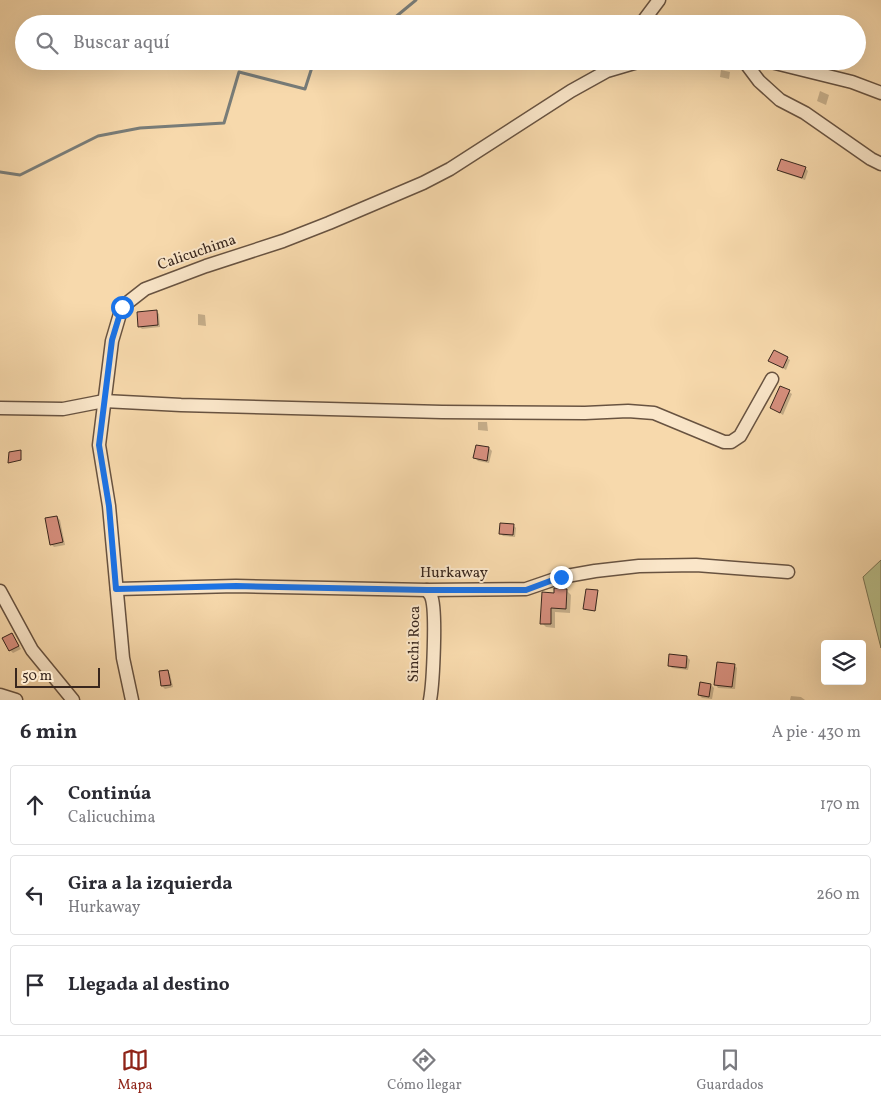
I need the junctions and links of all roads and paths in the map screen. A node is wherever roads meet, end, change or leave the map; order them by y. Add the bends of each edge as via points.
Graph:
1 (659, 0) edge
2 (648, 15) edge
3 (605, 70) edge
4 (751, 70) edge
5 (803, 70) edge
6 (881, 94) edge
7 (881, 164) edge
8 (772, 379) dead end
9 (104, 401) junction
10 (0, 408) edge
11 (788, 572) dead end
12 (116, 589) junction
13 (427, 590) junction
14 (0, 591) edge
15 (0, 695) edge
16 (16, 700) edge
17 (73, 700) edge
18 (132, 700) edge
19 (430, 700) edge

1 - 2 street
3 - 9 street, Calicuchima via 423,183 329,224 145,289 122,307 112,340
4 - 7 street via 780,100
5 - 6 street via 852,82
8 - 9 street via 740,436 731,442 654,413 628,411 442,412
9 - 10 street via 63,409
9 - 12 street, Calicuchima via 99,445 109,506
11 - 13 street, Hurkaway via 696,565 639,566 561,577 526,590
12 - 13 street, Hurkaway via 236,586
12 - 18 street, Calicuchima via 123,658
13 - 19 street, Sinchi Roca via 434,606
14 - 17 street via 32,650
15 - 16 street

